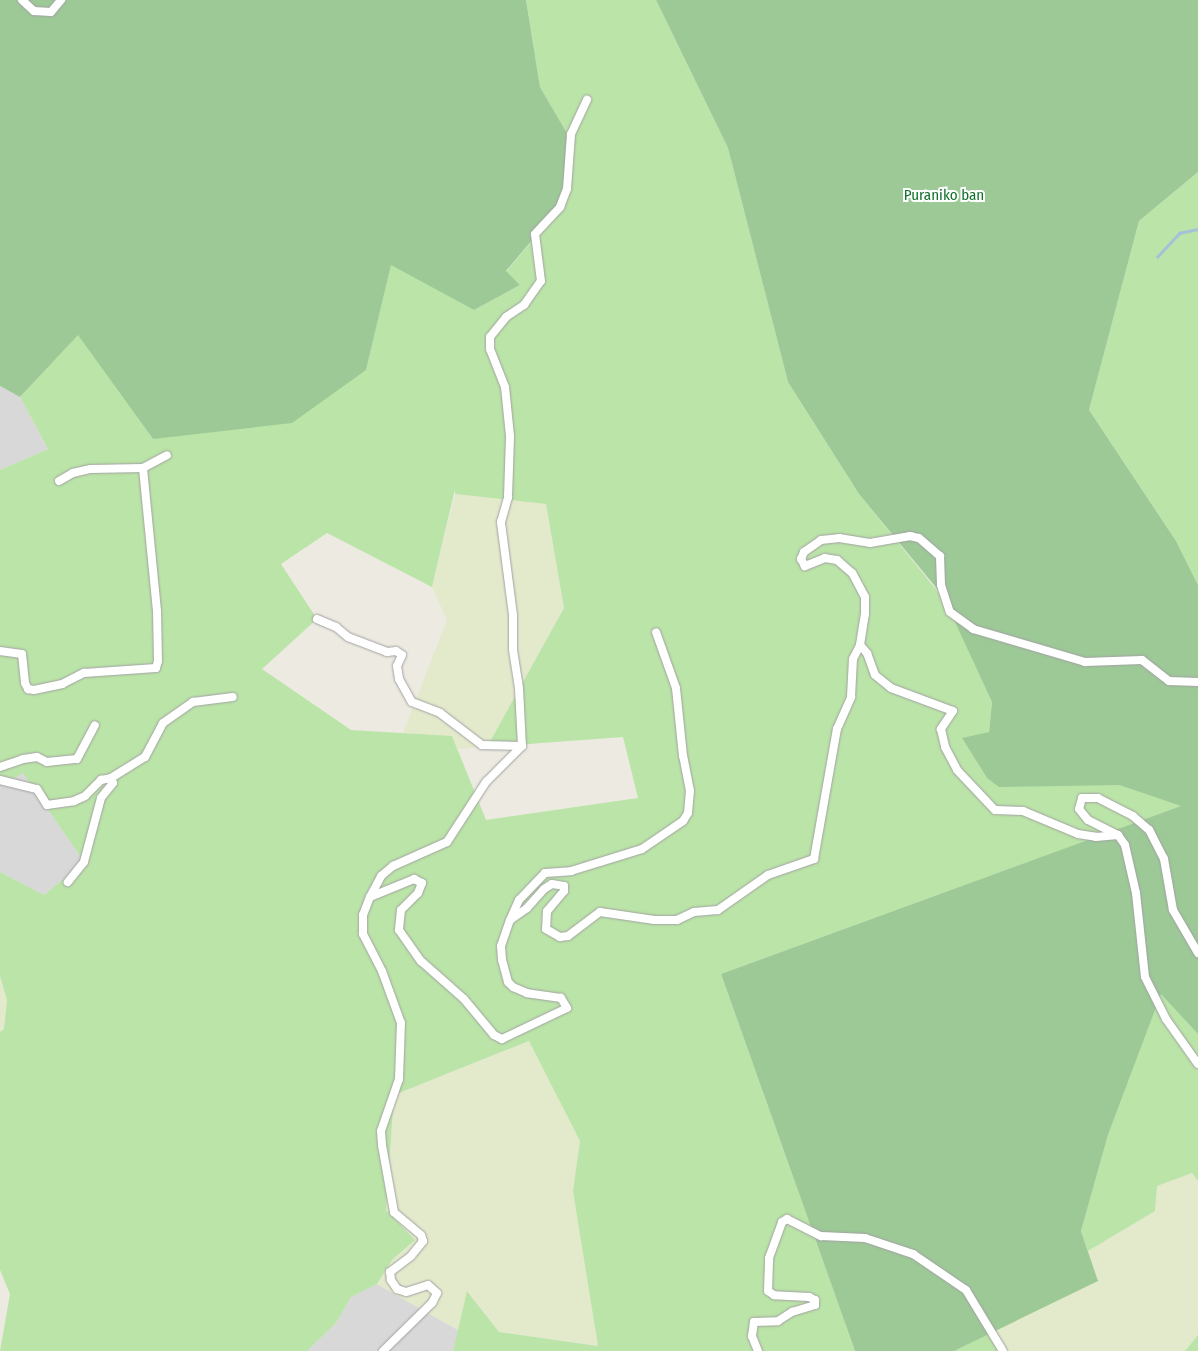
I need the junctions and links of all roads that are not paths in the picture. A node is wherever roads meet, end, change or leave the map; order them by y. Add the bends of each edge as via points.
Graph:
1 (22, 0) edge
2 (61, 0) edge
3 (587, 100) dead end
4 (167, 456) dead end
5 (143, 468) junction
6 (59, 481) dead end
7 (317, 619) dead end
8 (656, 632) dead end
9 (860, 645) junction
10 (0, 651) edge
11 (1198, 682) edge
12 (233, 698) dead end
13 (96, 725) dead end
14 (522, 746) junction
15 (0, 767) edge
16 (111, 778) junction
17 (0, 780) edge
18 (1118, 836) junction
19 (68, 882) dead end
20 (370, 897) junction
21 (510, 920) junction
22 (1198, 953) edge
23 (1198, 1064) edge
24 (383, 1351) edge
25 (758, 1351) edge
26 (1003, 1351) edge

1 - 2 street via 34,10 51,12
3 - 14 street via 571,134 567,189 560,207 535,234 541,281 524,305 501,322 490,338 492,356 505,387 510,436 508,497 501,522 514,615 512,649 519,688
4 - 5 street
5 - 6 street via 92,469 73,472
5 - 10 street via 156,611 156,668 84,673 62,684 34,690 28,689 25,683 22,654
7 - 14 street via 336,627 348,637 387,652 396,650 402,655 397,666 399,679 412,702 440,713 482,745
8 - 21 street via 676,688 690,792 688,813 683,821 642,849 570,871 545,873 519,900
9 - 11 street via 865,597 852,573 837,560 825,558 805,566 801,559 804,552 821,540 839,538 870,543 910,536 919,538 940,556 940,585 950,612 973,629 1085,662 1142,660 1169,681
9 - 18 street via 867,653 875,675 891,688 953,711 941,729 945,747 957,770 995,810 1023,811 1078,834
9 - 21 street via 853,659 851,697 837,729 814,859 768,875 718,910 694,912 677,920 600,912 568,936 560,937 546,930 547,911 564,891 560,883 544,889 527,908
12 - 16 street via 193,702 163,723 145,757
13 - 15 street via 77,758 47,762 37,757 23,758
14 - 20 street via 486,782 447,842 393,866 381,876
16 - 17 street via 101,780 85,796 74,801 47,805 37,789
16 - 19 street via 113,783 101,798 84,862
18 - 22 street via 1088,820 1079,809 1082,798 1098,798 1133,816 1149,830 1164,859 1173,910
18 - 23 street via 1125,845 1136,893 1145,977 1166,1019
20 - 21 street via 414,879 422,883 401,910 399,930 421,961 464,999 494,1035 502,1039 567,1008 561,998 527,993 508,982 501,946
20 - 24 street via 363,915 364,934 401,1023 400,1079 381,1131 382,1145 394,1212 422,1235 423,1241 411,1256 390,1272 391,1280 397,1289 406,1292 428,1286 437,1293 432,1303
25 - 26 street via 752,1336 754,1322 778,1321 792,1312 815,1305 815,1300 809,1297 774,1295 768,1290 769,1258 782,1222 787,1219 820,1236 865,1238 913,1254 966,1290

